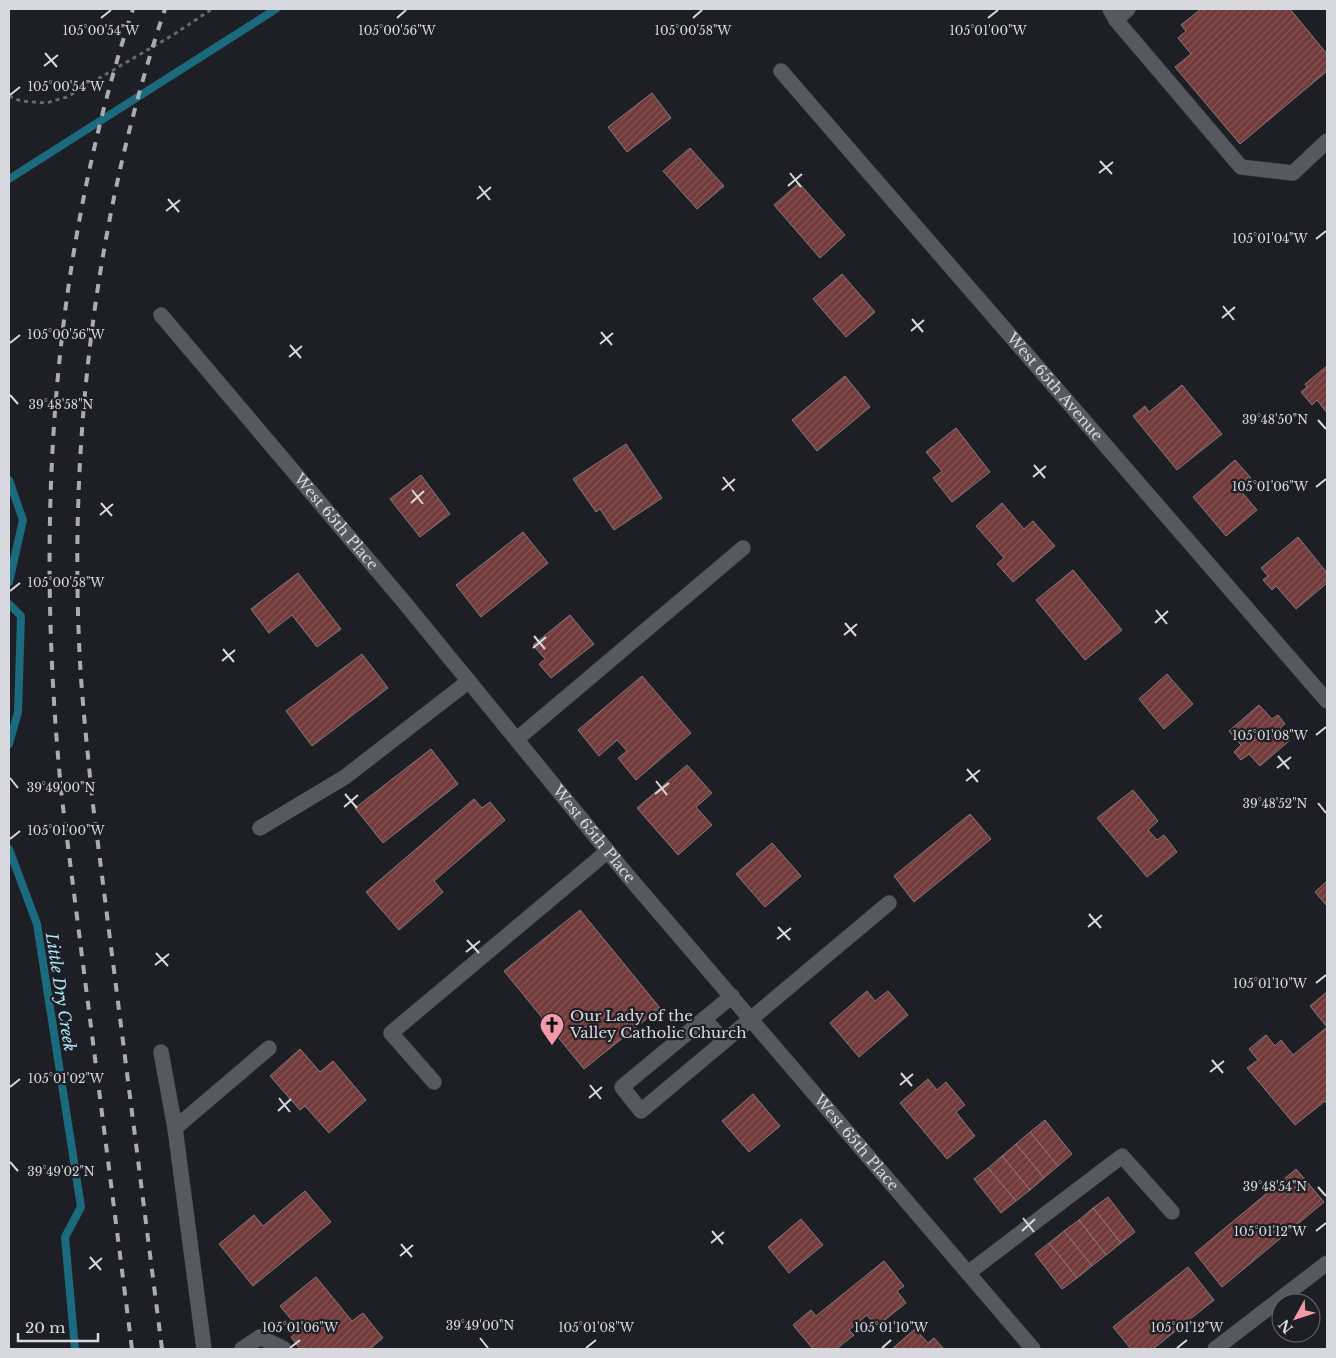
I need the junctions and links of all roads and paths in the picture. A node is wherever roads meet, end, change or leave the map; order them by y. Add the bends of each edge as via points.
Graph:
1 (212, 9) edge
2 (1128, 9) edge
3 (1113, 14) edge
4 (781, 71) dead end
5 (9, 96) edge
6 (1327, 141) edge
7 (162, 315) dead end
8 (743, 548) dead end
9 (469, 681) junction
10 (1327, 702) edge
11 (517, 739) junction
12 (260, 828) dead end
13 (608, 851) junction
14 (889, 903) dead end
15 (732, 996) junction
16 (750, 1017) junction
17 (704, 1019) junction
18 (723, 1040) junction
19 (269, 1048) dead end
20 (161, 1052) dead end
21 (434, 1082) dead end
22 (175, 1128) junction
23 (1172, 1212) dead end
24 (1327, 1262) edge
25 (968, 1273) junction
26 (204, 1349) edge
27 (242, 1349) edge
28 (284, 1349) edge
29 (1033, 1349) edge
30 (1215, 1349) edge

1 - 5 path via 67,97 46,103 21,101
2 - 3 street
3 - 6 street via 1241,167 1293,173
4 - 10 street, West 65th Avenue
7 - 9 street, West 65th Place
8 - 11 street
9 - 11 street, West 65th Place
9 - 12 street via 345,777
11 - 13 street, West 65th Place
13 - 15 street, West 65th Place
13 - 21 street via 391,1033
14 - 16 street
15 - 16 street, West 65th Place
15 - 17 street
16 - 18 street
16 - 25 street, West 65th Place
17 - 18 street
17 - 18 street via 622,1087 641,1111
19 - 22 street
20 - 22 street
22 - 26 street
23 - 25 street via 1122,1156
24 - 30 street
25 - 29 street, West 65th Place
27 - 28 street via 260,1337

